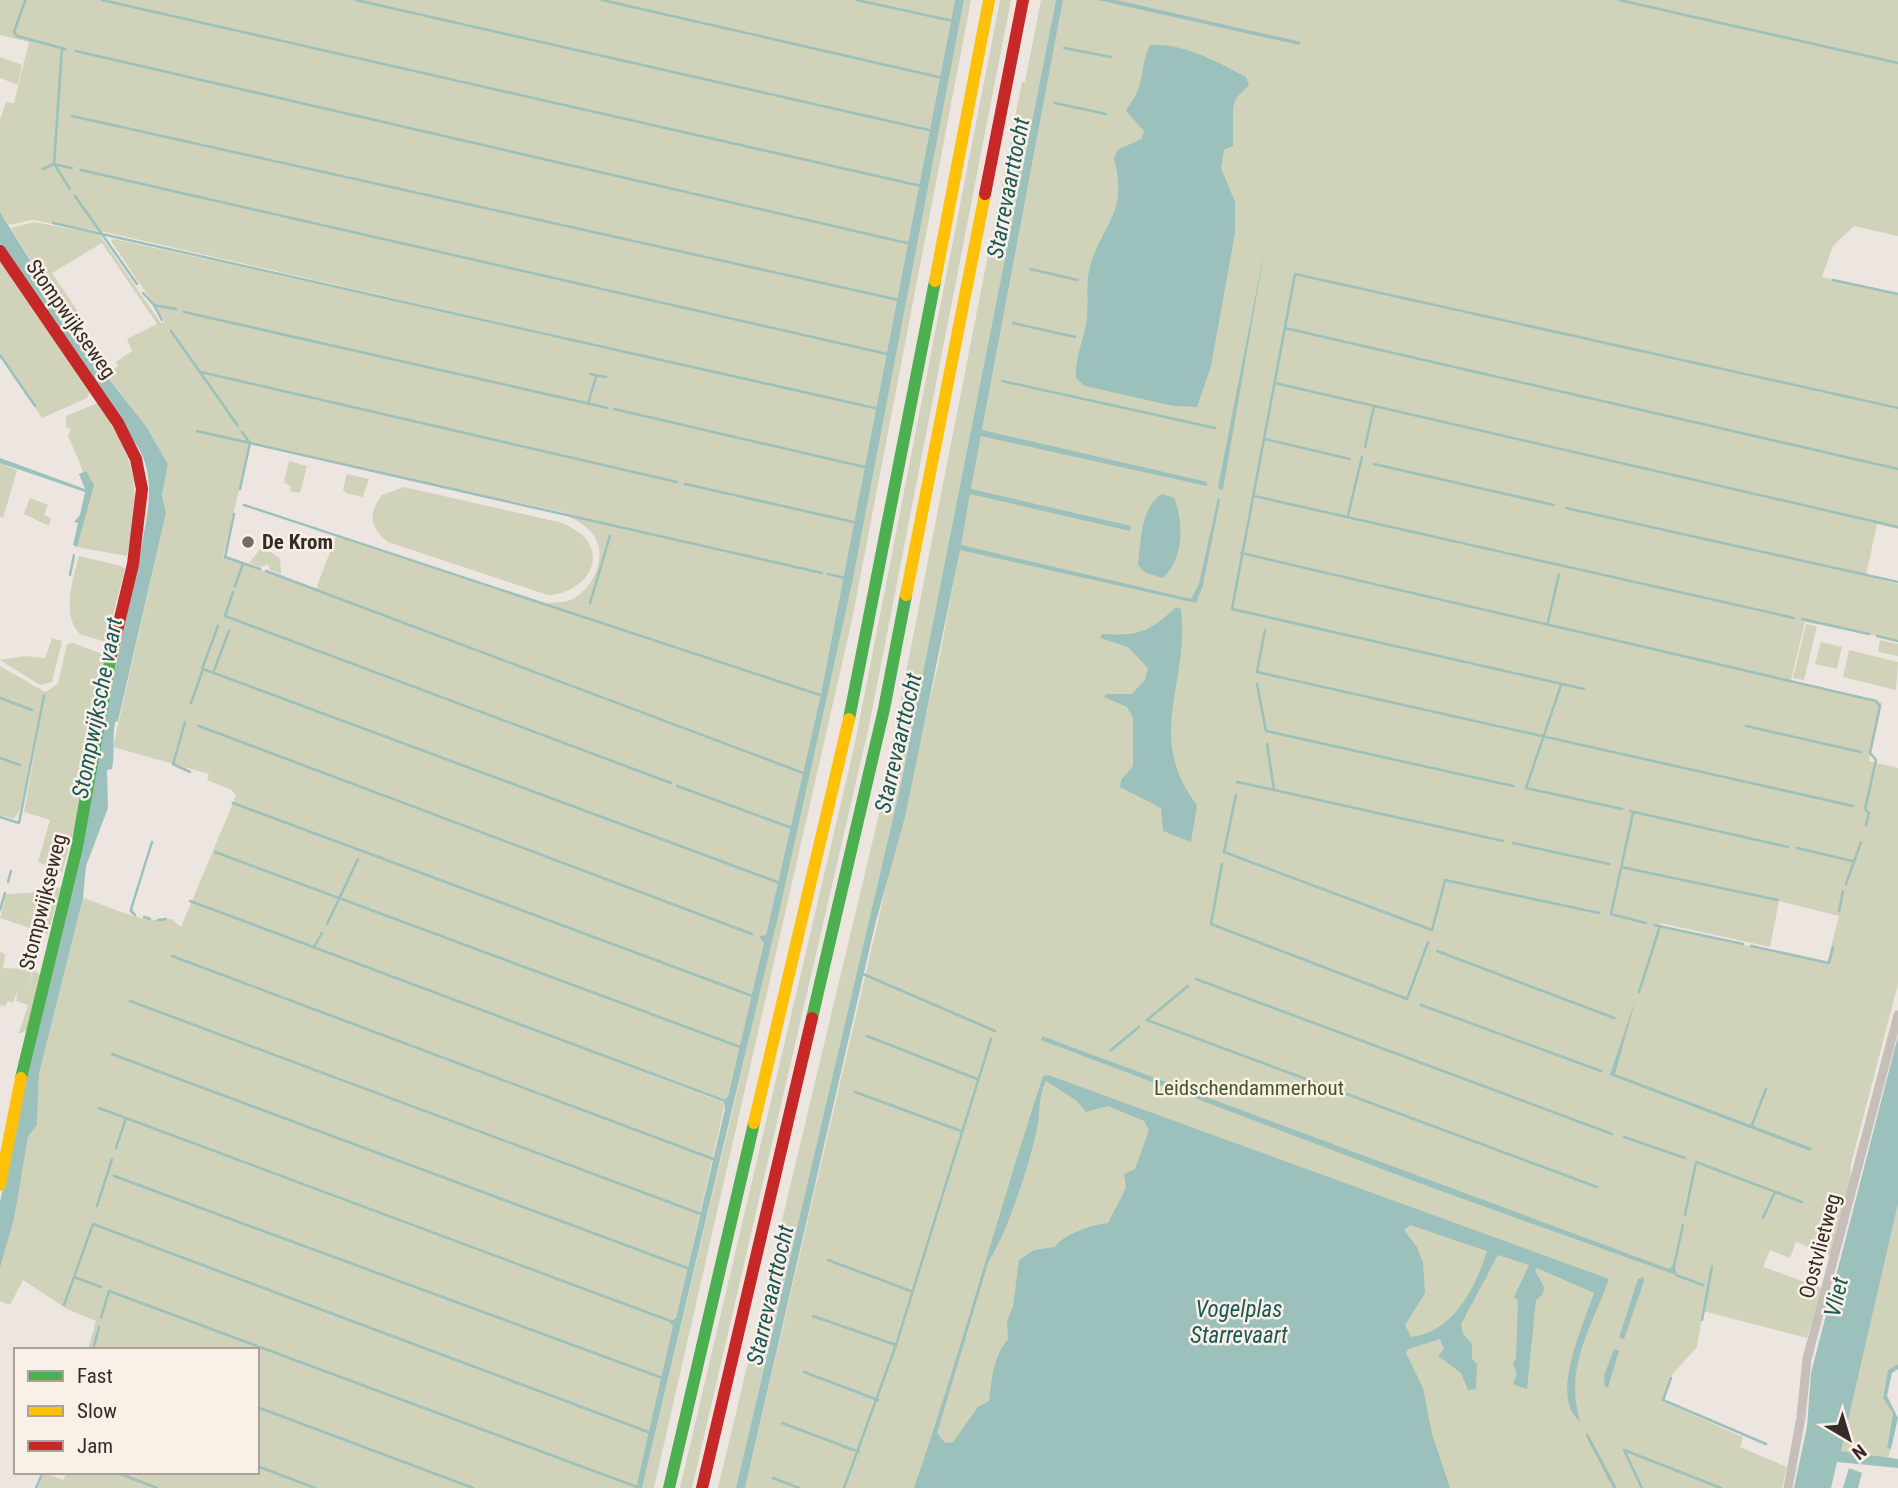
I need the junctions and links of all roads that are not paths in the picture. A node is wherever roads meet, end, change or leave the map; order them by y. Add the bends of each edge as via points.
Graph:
1 (989, 0) edge
2 (1023, 0) edge
3 (0, 251) edge
4 (1898, 1015) edge
5 (0, 1185) edge
6 (668, 1488) edge
7 (702, 1488) edge
8 (1788, 1488) edge

1 - 6 main road via 855,694
2 - 7 main road via 884,709
3 - 5 main road, Stompwijkseweg via 118,423 136,459 142,489 133,564 106,683 80,834 16,1097
4 - 8 street, Oostvlietweg via 1807,1359

